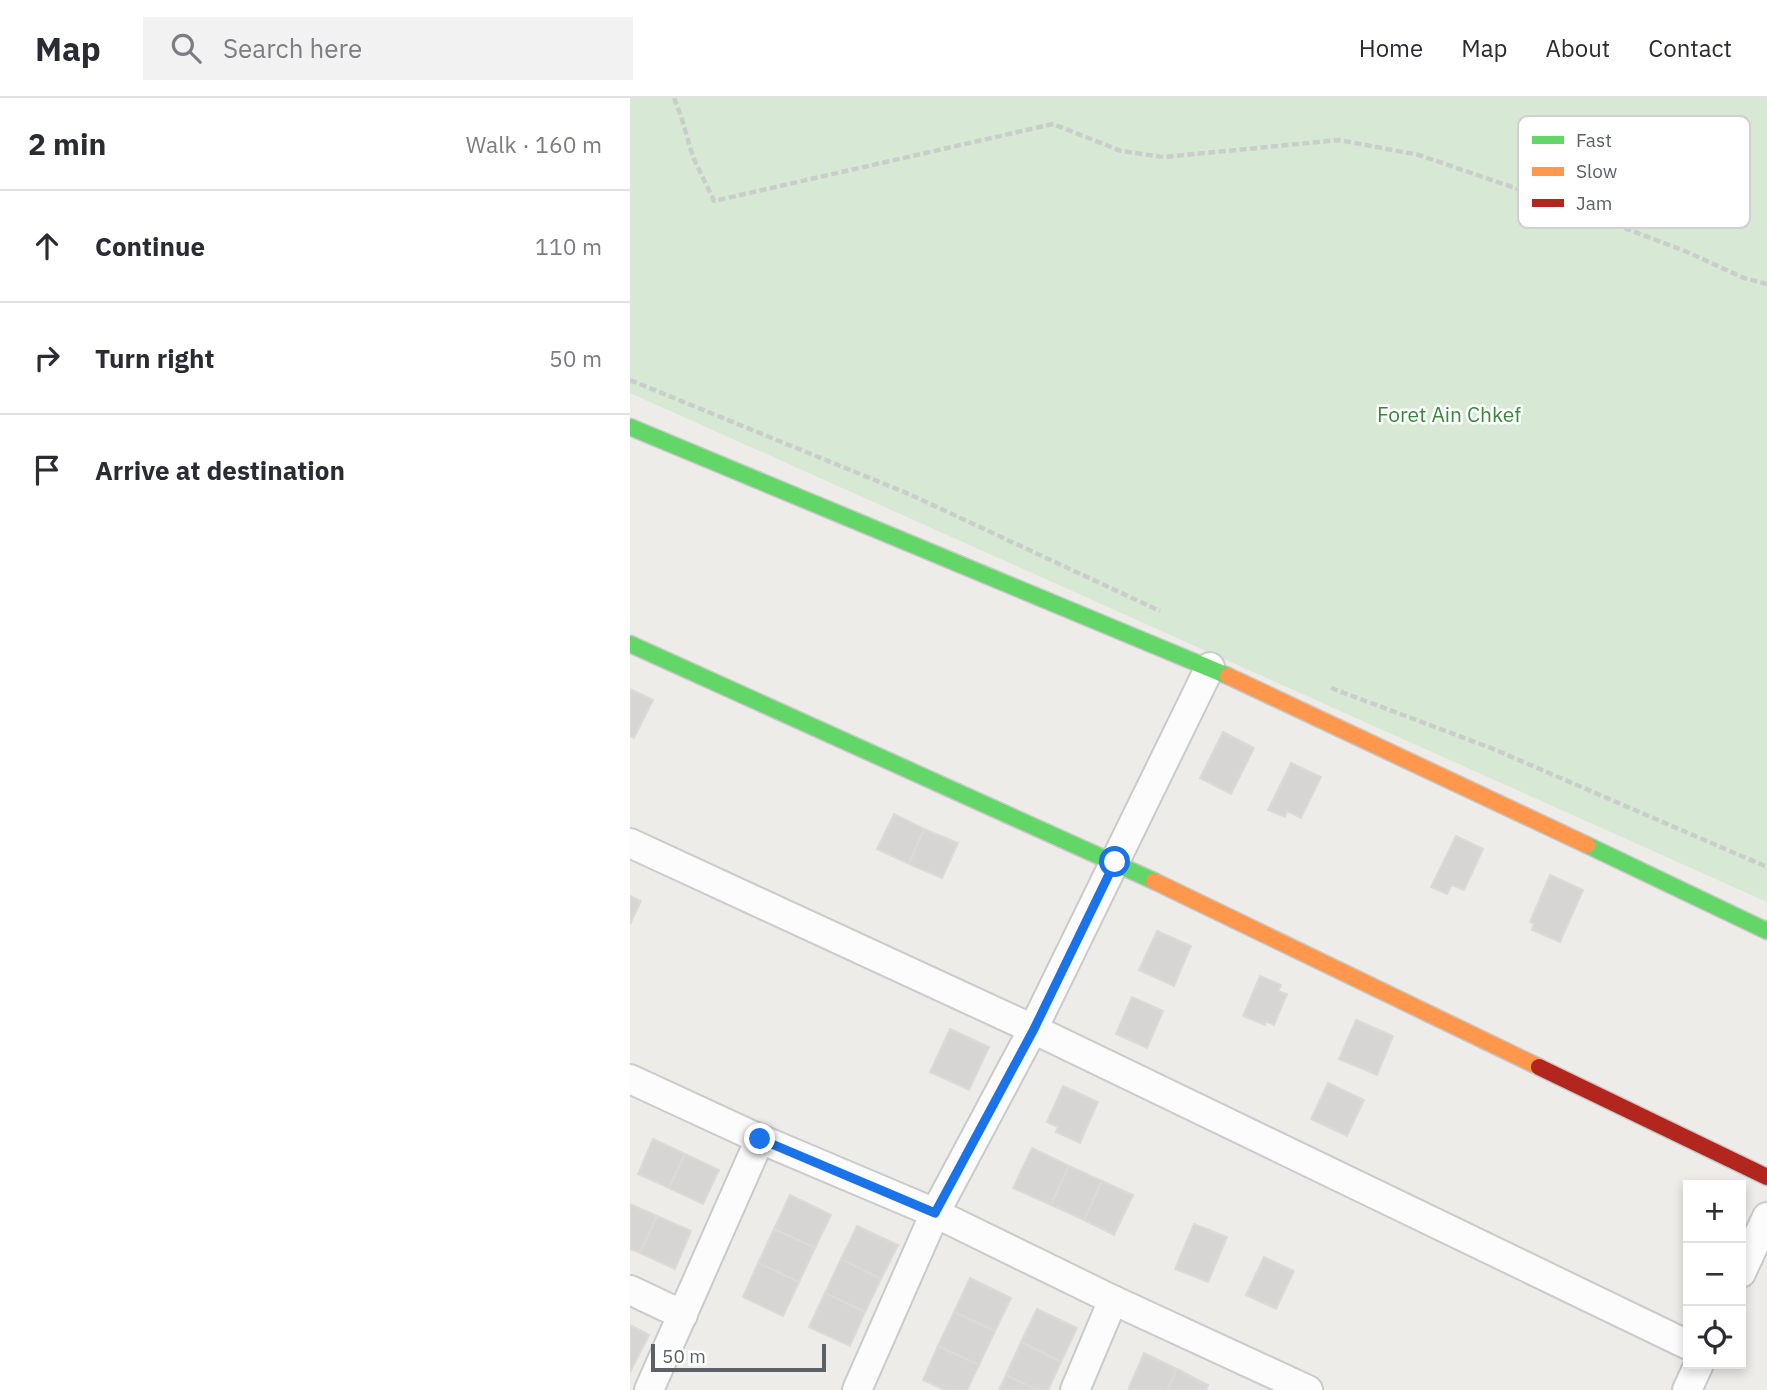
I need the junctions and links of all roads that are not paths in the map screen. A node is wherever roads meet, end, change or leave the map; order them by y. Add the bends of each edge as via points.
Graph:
1 (630, 427) edge
2 (630, 644) edge
3 (1210, 667) junction
4 (630, 843) edge
5 (1115, 862) junction
6 (1767, 931) edge
7 (1034, 1029) junction
8 (630, 1079) edge
9 (760, 1139) junction
10 (1767, 1177) edge
11 (935, 1213) junction
12 (1767, 1217) edge
13 (1746, 1262) edge
14 (630, 1290) edge
15 (1113, 1300) junction
16 (683, 1315) junction
17 (1683, 1343) edge
18 (1697, 1369) edge
19 (649, 1390) edge
20 (857, 1390) edge
21 (1075, 1390) edge
22 (1308, 1390) edge
23 (1687, 1390) edge

1 - 3 street
2 - 5 street
3 - 5 street
3 - 6 street
4 - 7 street
5 - 7 street
5 - 10 street
7 - 11 street
7 - 17 street
8 - 9 street
9 - 11 street
9 - 16 street
11 - 15 street
11 - 20 street
12 - 13 street
14 - 16 street
15 - 21 street
15 - 22 street
16 - 19 street
18 - 23 street

